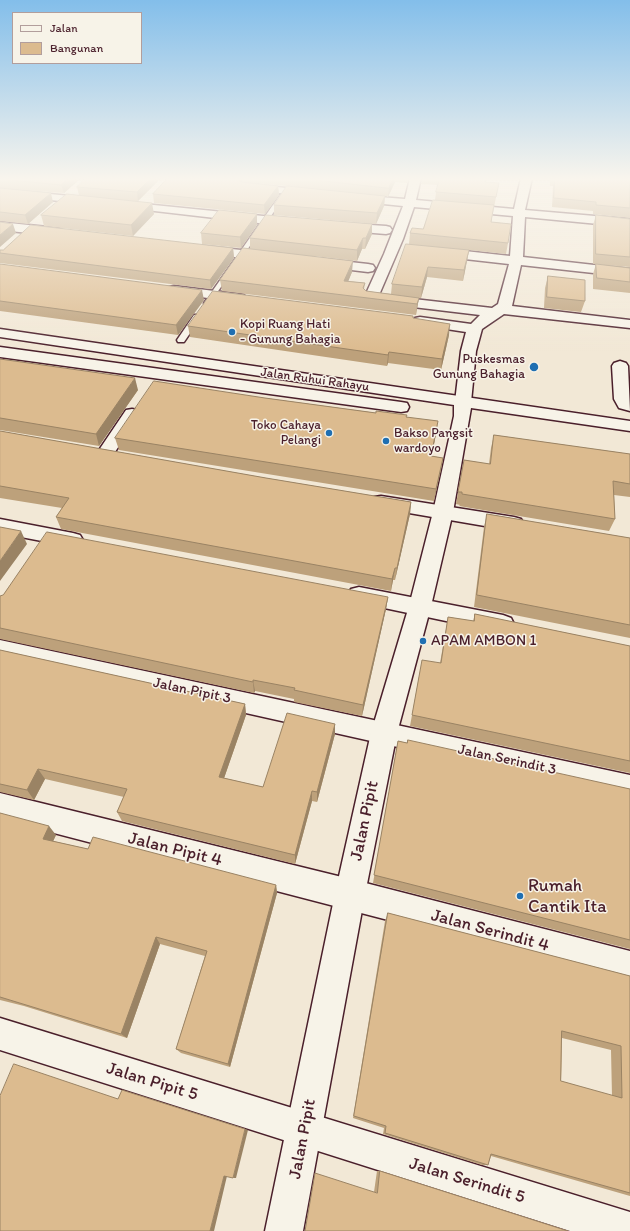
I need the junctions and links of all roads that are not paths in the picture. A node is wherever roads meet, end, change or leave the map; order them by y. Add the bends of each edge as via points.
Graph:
1 (23, 235) edge
2 (255, 235) edge
3 (399, 235) edge
4 (518, 235) edge
5 (20, 238) edge
6 (194, 248) edge
7 (394, 248) junction
8 (409, 249) edge
9 (424, 251) edge
10 (241, 254) junction
11 (280, 258) edge
12 (516, 260) junction
13 (312, 262) edge
14 (368, 268) dead end
15 (630, 273) edge
16 (157, 288) edge
17 (212, 295) junction
18 (250, 300) edge
19 (498, 311) junction
20 (403, 319) edge
21 (630, 324) edge
22 (474, 329) junction
23 (0, 333) edge
24 (181, 340) dead end
25 (0, 352) edge
26 (620, 366) dead end
27 (142, 399) edge
28 (630, 406) edge
29 (463, 409) junction
30 (630, 426) edge
31 (630, 437) edge
32 (123, 458) edge
33 (367, 499) edge
34 (443, 512) junction
35 (0, 526) edge
36 (529, 526) edge
37 (46, 534) junction
38 (92, 544) edge
39 (33, 552) edge
40 (342, 592) edge
41 (420, 606) junction
42 (521, 628) edge
43 (0, 649) edge
44 (384, 733) junction
45 (630, 787) edge
46 (0, 806) edge
47 (350, 894) junction
48 (630, 967) edge
49 (0, 1034) edge
50 (304, 1130) junction
51 (284, 1231) edge
52 (630, 1231) edge

1 - 5 street
2 - 10 lane
3 - 7 street
4 - 12 street
6 - 10 street
7 - 8 street
7 - 19 street via 371,298
9 - 12 street
10 - 11 street
10 - 17 lane
12 - 15 street
12 - 19 street via 505,306
13 - 14 street
16 - 17 street
17 - 18 street
17 - 24 lane
19 - 21 street
19 - 22 street via 488,315
20 - 22 street
22 - 29 street, Jalan Pipit via 467,361
23 - 29 street, Jalan Ruhui Rahayu
25 - 29 street, Jalan Ruhui Rahayu
26 - 28 street via 622,399
27 - 32 street via 97,453
29 - 30 street, Jalan Ruhui Rahayu
29 - 31 street, Jalan Ruhui Rahayu
29 - 34 street, Jalan Pipit
33 - 34 street
34 - 36 street
34 - 41 street, Jalan Pipit
35 - 37 street
37 - 38 street
37 - 39 street
40 - 41 street
41 - 42 street
41 - 44 street, Jalan Pipit
43 - 44 street, Jalan Pipit 3
44 - 45 street, Jalan Serindit 3
44 - 47 street, Jalan Pipit
46 - 47 street, Jalan Pipit 4
47 - 48 street, Jalan Serindit 4
47 - 50 street, Jalan Pipit
49 - 50 street, Jalan Pipit 5
50 - 51 street, Jalan Pipit
50 - 52 street, Jalan Serindit 5

